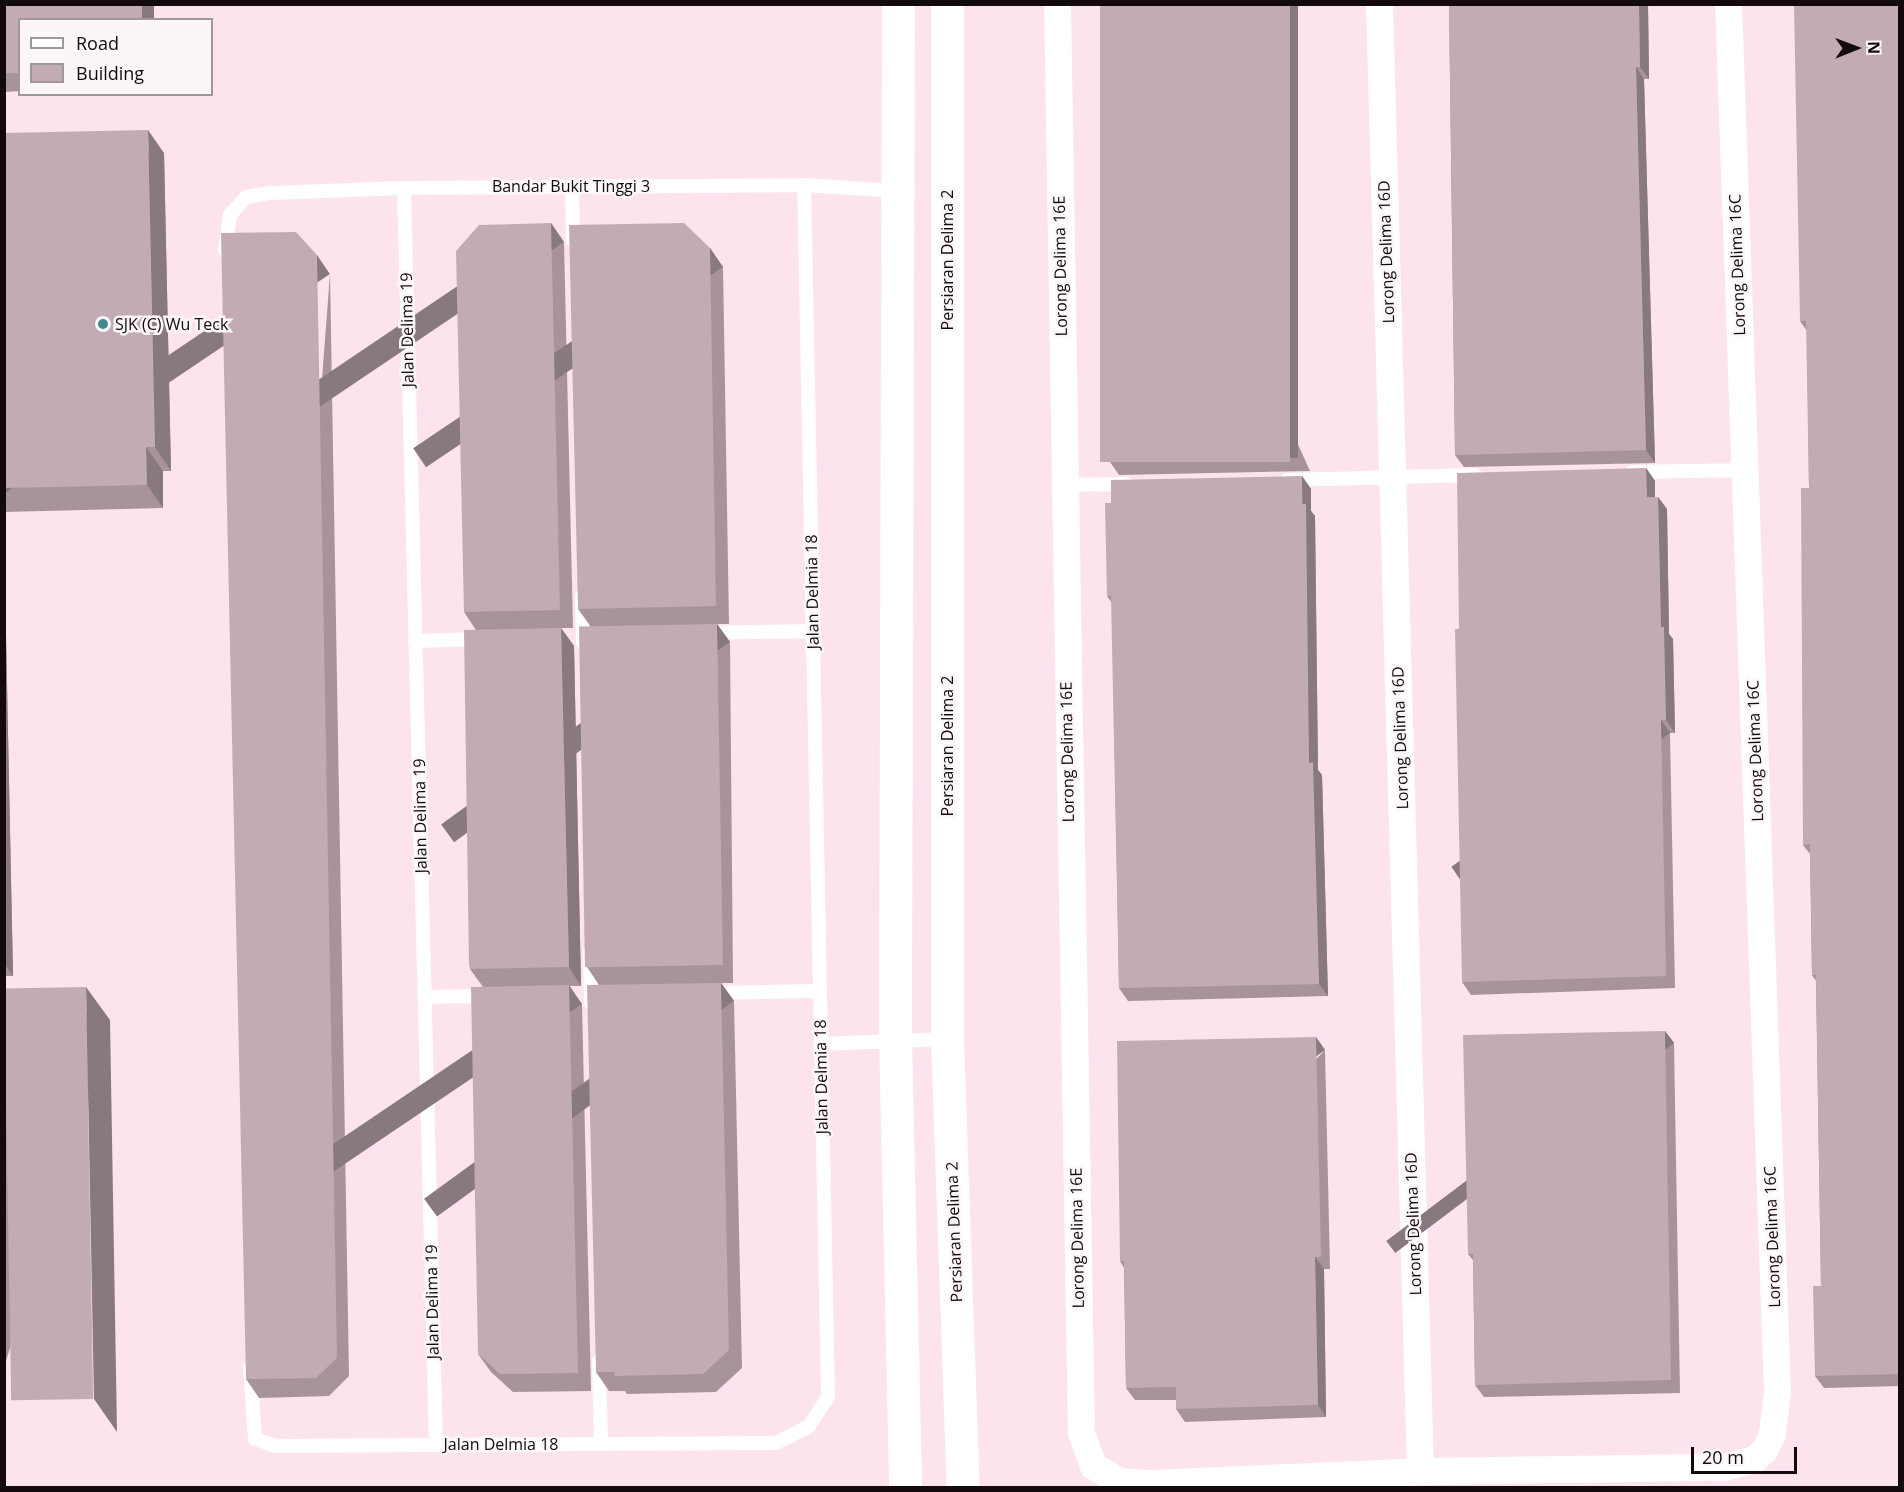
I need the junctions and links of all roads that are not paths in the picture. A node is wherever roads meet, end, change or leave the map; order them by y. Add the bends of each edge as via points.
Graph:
1 (898, 4) edge
2 (947, 4) edge
3 (1057, 4) edge
4 (1379, 4) edge
5 (1728, 4) edge
6 (804, 185) junction
7 (572, 186) junction
8 (404, 188) junction
9 (896, 191) junction
10 (573, 257) edge
11 (225, 266) edge
12 (1744, 470) junction
13 (1617, 472) edge
14 (1487, 475) edge
15 (1392, 476) junction
16 (1267, 480) edge
17 (1142, 483) edge
18 (1063, 485) junction
19 (581, 577) edge
20 (813, 631) junction
21 (686, 634) edge
22 (499, 639) edge
23 (415, 641) junction
24 (583, 660) edge
25 (589, 935) edge
26 (819, 991) junction
27 (694, 993) edge
28 (507, 996) edge
29 (424, 997) junction
30 (591, 1018) edge
31 (895, 1038) junction
32 (947, 1039) junction
33 (820, 1044) junction
34 (599, 1349) edge
35 (249, 1356) edge
36 (436, 1444) junction
37 (601, 1444) junction
38 (1420, 1472) junction
39 (1120, 1481) joint
40 (905, 1488) edge
41 (963, 1488) edge

1 - 9 street
2 - 32 street, Persiaran Delima 2
3 - 18 street, Lorong Delima 16E
4 - 15 street, Lorong Delima 16D
5 - 12 street, Lorong Delima 16C
6 - 7 lane, Bandar Bukit Tinggi 3
6 - 9 lane, Bandar Bukit Tinggi 3
6 - 20 lane, Jalan Delmia 18
7 - 8 lane, Bandar Bukit Tinggi 3
7 - 10 lane
8 - 11 lane, Bandar Bukit Tinggi 3 via 246,197 230,215
8 - 23 lane, Jalan Delima 19
9 - 31 street
12 - 13 lane
12 - 38 street, Lorong Delima 16C via 1777,1413 1764,1450 1741,1465
14 - 15 lane
15 - 16 lane
15 - 38 street, Lorong Delima 16D
17 - 18 lane
18 - 39 street, Lorong Delima 16E via 1081,1433 1093,1466
19 - 24 lane
20 - 21 lane
20 - 26 lane, Jalan Delmia 18
22 - 23 lane
23 - 29 lane, Jalan Delima 19
25 - 30 lane
26 - 27 lane
26 - 33 lane, Jalan Delmia 18
28 - 29 lane
29 - 36 lane, Jalan Delima 19
31 - 32 lane
31 - 33 lane
31 - 40 street
32 - 41 street, Persiaran Delima 2
33 - 37 lane, Jalan Delmia 18 via 828,1397 809,1426 776,1443
34 - 37 lane
35 - 36 lane, Jalan Delmia 18 via 251,1428 255,1439 274,1446
36 - 37 lane, Jalan Delmia 18
38 - 39 street, Lorong Delima 16C

